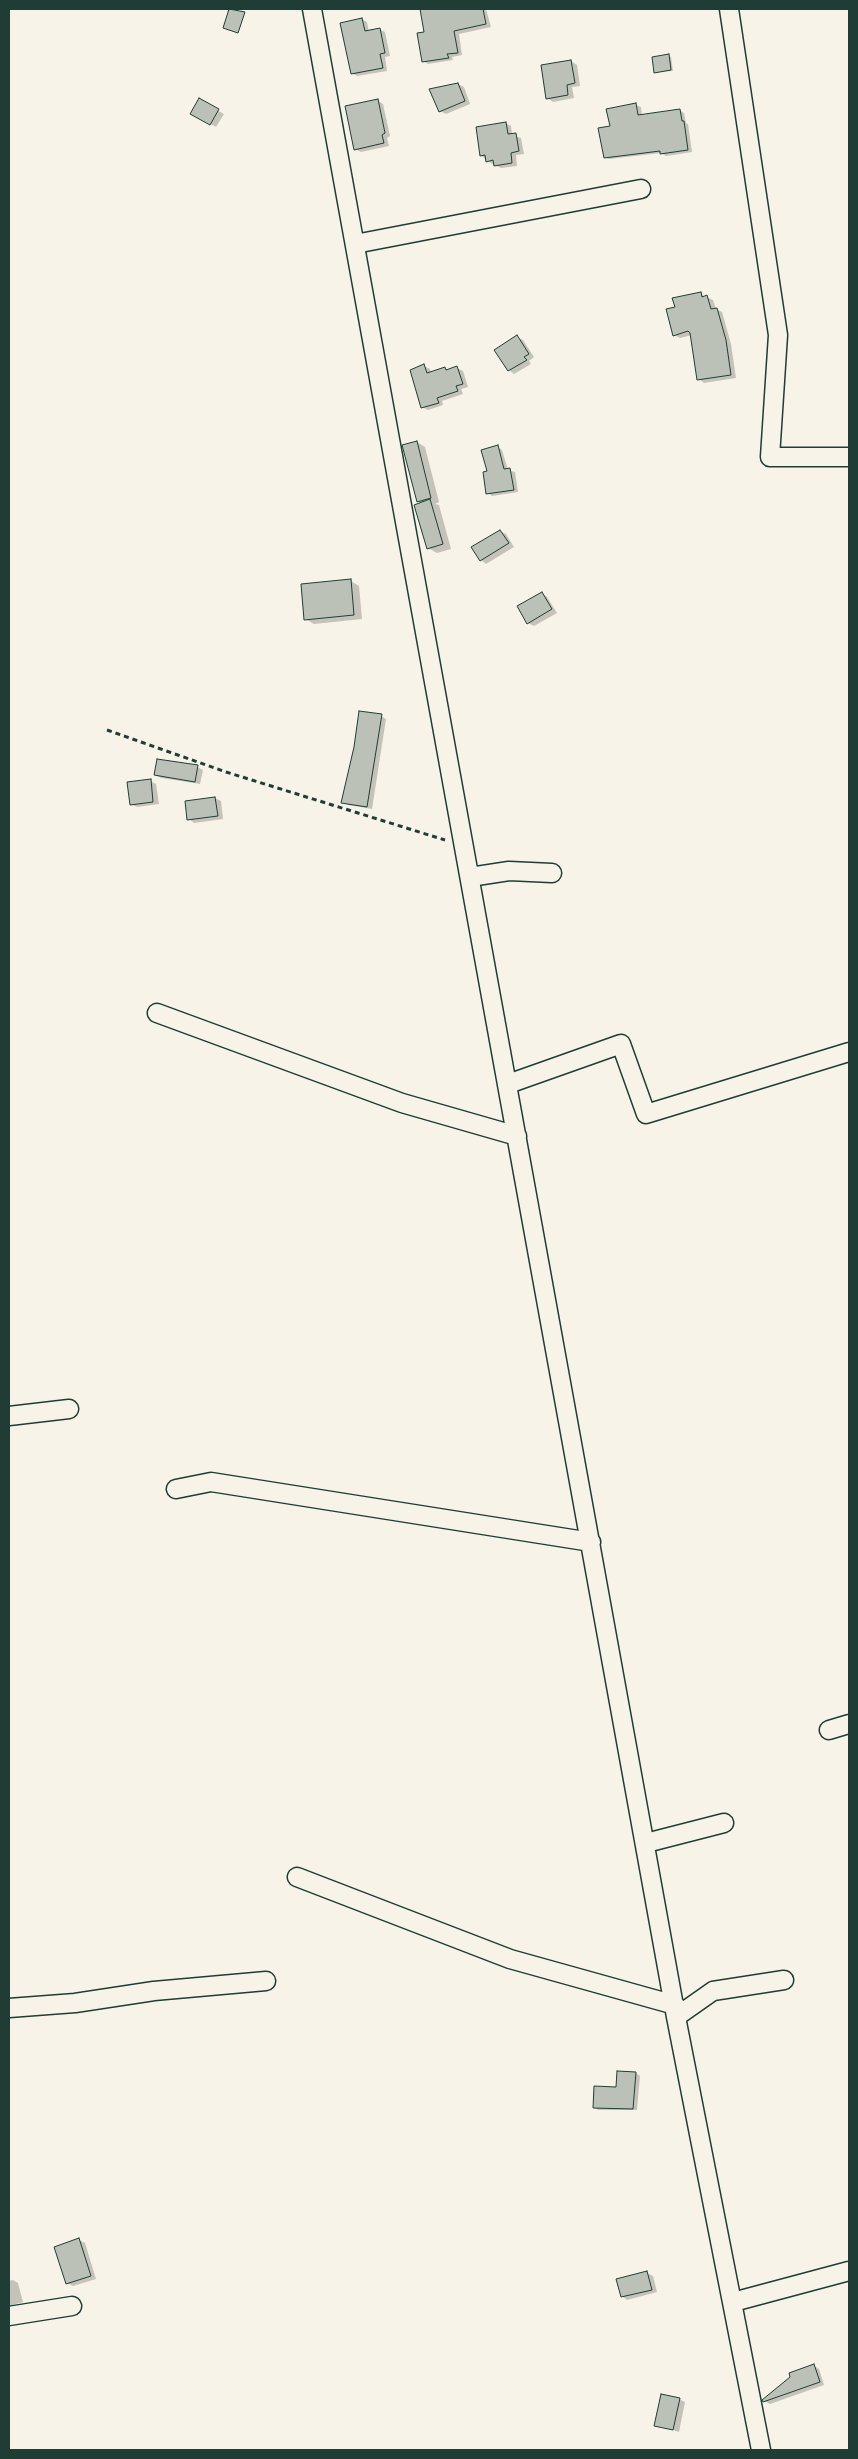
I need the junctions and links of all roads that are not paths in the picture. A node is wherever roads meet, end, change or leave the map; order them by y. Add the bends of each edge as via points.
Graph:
1 (312, 9) edge
2 (729, 9) edge
3 (641, 189) dead end
4 (355, 244) junction
5 (849, 458) edge
6 (552, 873) dead end
7 (470, 877) junction
8 (157, 1013) dead end
9 (849, 1052) edge
10 (508, 1084) junction
11 (517, 1136) junction
12 (68, 1409) dead end
13 (9, 1416) edge
14 (176, 1490) dead end
15 (591, 1542) junction
16 (849, 1724) edge
17 (829, 1730) dead end
18 (724, 1823) dead end
19 (646, 1843) junction
20 (297, 1877) dead end
21 (784, 1980) dead end
22 (266, 1981) dead end
23 (9, 2008) edge
24 (676, 2011) junction
25 (849, 2271) edge
26 (733, 2302) junction
27 (72, 2306) dead end
28 (9, 2316) edge
29 (761, 2450) edge

1 - 4 street
2 - 5 street via 778,335 770,457
3 - 4 street
4 - 7 street
6 - 7 street via 509,871
7 - 10 street
8 - 11 street via 402,1103
9 - 10 street via 646,1114 621,1044
10 - 11 street
11 - 15 street
12 - 13 street
14 - 15 street via 211,1482
15 - 19 street
16 - 17 street
18 - 19 street
19 - 24 street
20 - 24 street via 510,1959
21 - 24 street via 713,1991
22 - 23 street
24 - 26 street
25 - 26 street
26 - 29 street
27 - 28 street

